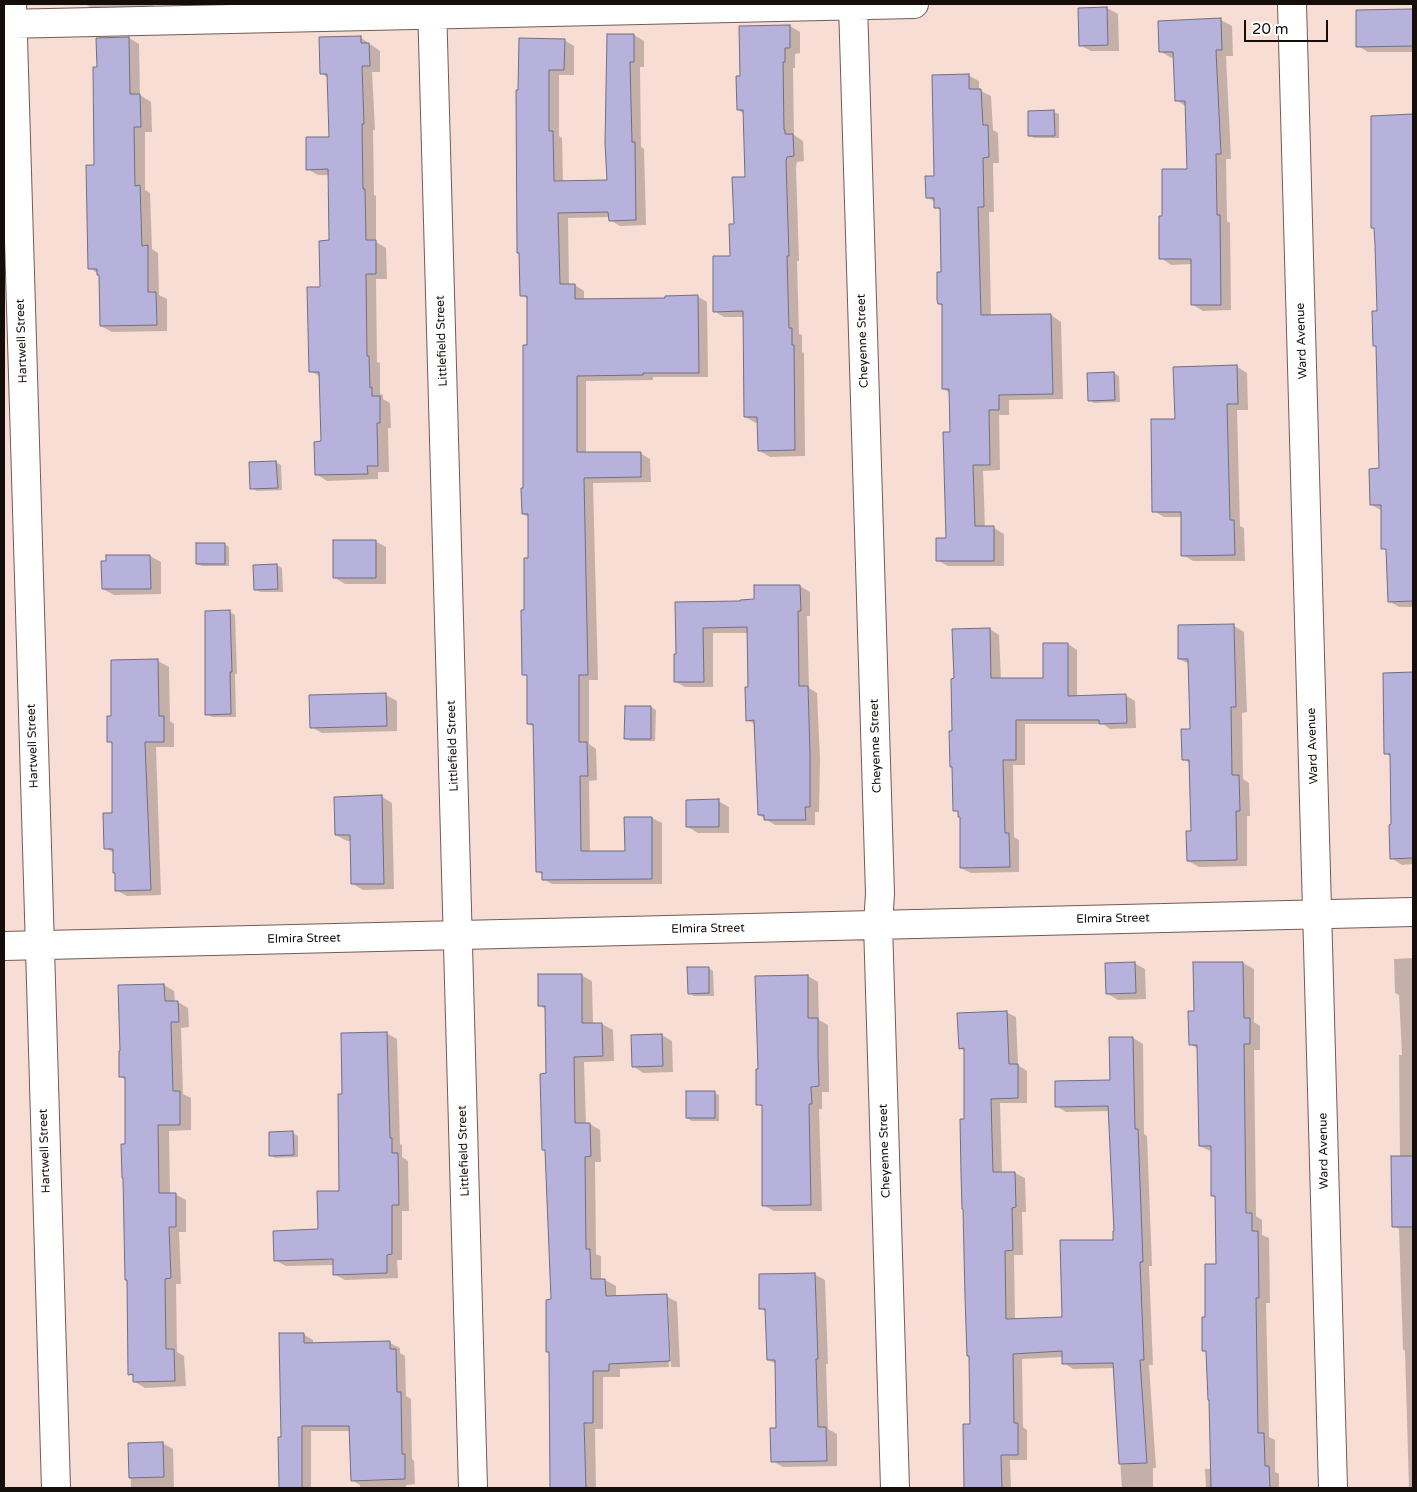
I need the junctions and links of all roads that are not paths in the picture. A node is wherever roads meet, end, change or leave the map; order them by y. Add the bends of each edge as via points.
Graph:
1 (914, 4) edge
2 (1292, 4) edge
3 (853, 5) edge
4 (432, 9) edge
5 (10, 17) edge
6 (1413, 912) edge
7 (1318, 914) junction
8 (878, 924) junction
9 (458, 935) junction
10 (39, 945) junction
11 (4, 946) edge
12 (56, 1488) edge
13 (474, 1488) edge
14 (894, 1488) edge
15 (1332, 1488) edge

1 - 3 street
2 - 7 street, Ward Avenue
3 - 4 street
3 - 8 street, Cheyenne Street via 880,894
4 - 5 street
4 - 9 street, Littlefield Street
5 - 10 street, Hartwell Street
6 - 7 street, Elmira Street
7 - 8 street, Elmira Street
7 - 15 street, Ward Avenue
8 - 9 street, Elmira Street
8 - 14 street, Cheyenne Street
9 - 10 street, Elmira Street
9 - 13 street, Littlefield Street
10 - 11 street, Elmira Street
10 - 12 street, Hartwell Street

